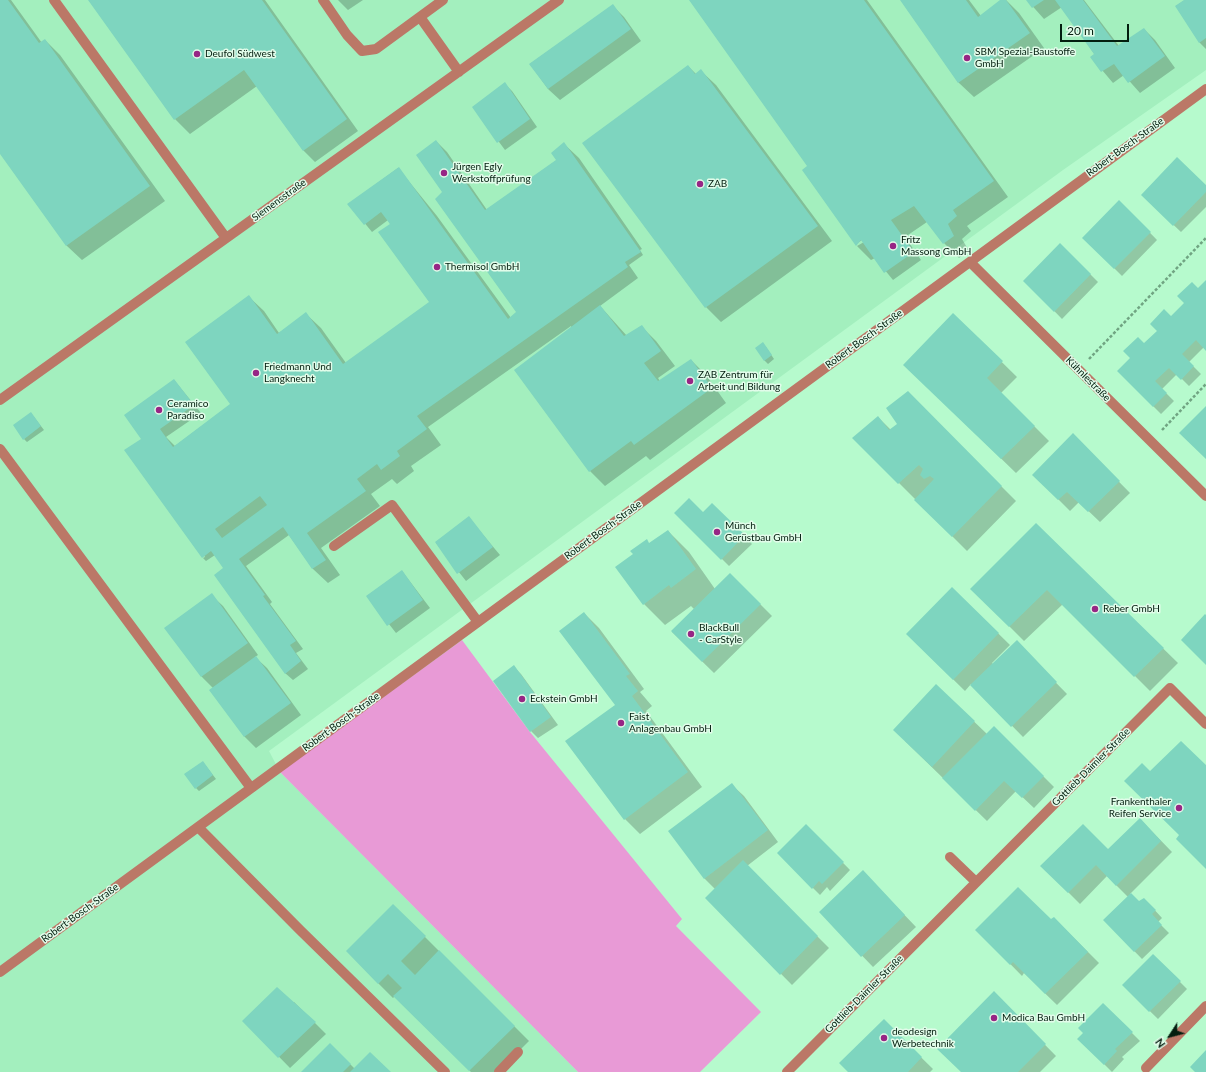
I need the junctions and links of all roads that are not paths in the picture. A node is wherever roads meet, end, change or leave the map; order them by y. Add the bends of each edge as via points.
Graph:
1 (54, 0) edge
2 (322, 0) edge
3 (443, 0) edge
4 (559, 0) edge
5 (420, 17) junction
6 (459, 72) junction
7 (1206, 89) edge
8 (226, 238) junction
9 (970, 262) junction
10 (0, 400) edge
11 (0, 449) edge
12 (1206, 496) edge
13 (334, 546) dead end
14 (478, 622) junction
15 (1206, 724) edge
16 (251, 788) junction
17 (198, 827) junction
18 (950, 856) dead end
19 (976, 882) junction
20 (0, 972) edge
21 (1206, 1006) edge
22 (518, 1052) dead end
23 (1146, 1068) dead end
24 (445, 1072) edge
25 (499, 1072) edge
26 (787, 1072) edge

1 - 8 street
2 - 5 street via 362,51 376,49
3 - 5 street
4 - 6 street, Siemensstraße
5 - 6 street
6 - 8 street, Siemensstraße
7 - 9 street, Robert-Bosch-Straße
8 - 10 street, Siemensstraße
9 - 12 street, Kühnlestraße
9 - 14 street, Robert-Bosch-Straße
11 - 16 street
13 - 14 street via 392,505
14 - 16 street, Robert-Bosch-Straße
15 - 19 street, Gottlieb-Daimler-Straße via 1170,688
16 - 17 street, Robert-Bosch-Straße
17 - 20 street, Robert-Bosch-Straße
17 - 24 street
18 - 19 street
19 - 26 street, Gottlieb-Daimler-Straße
21 - 23 street
22 - 25 street

